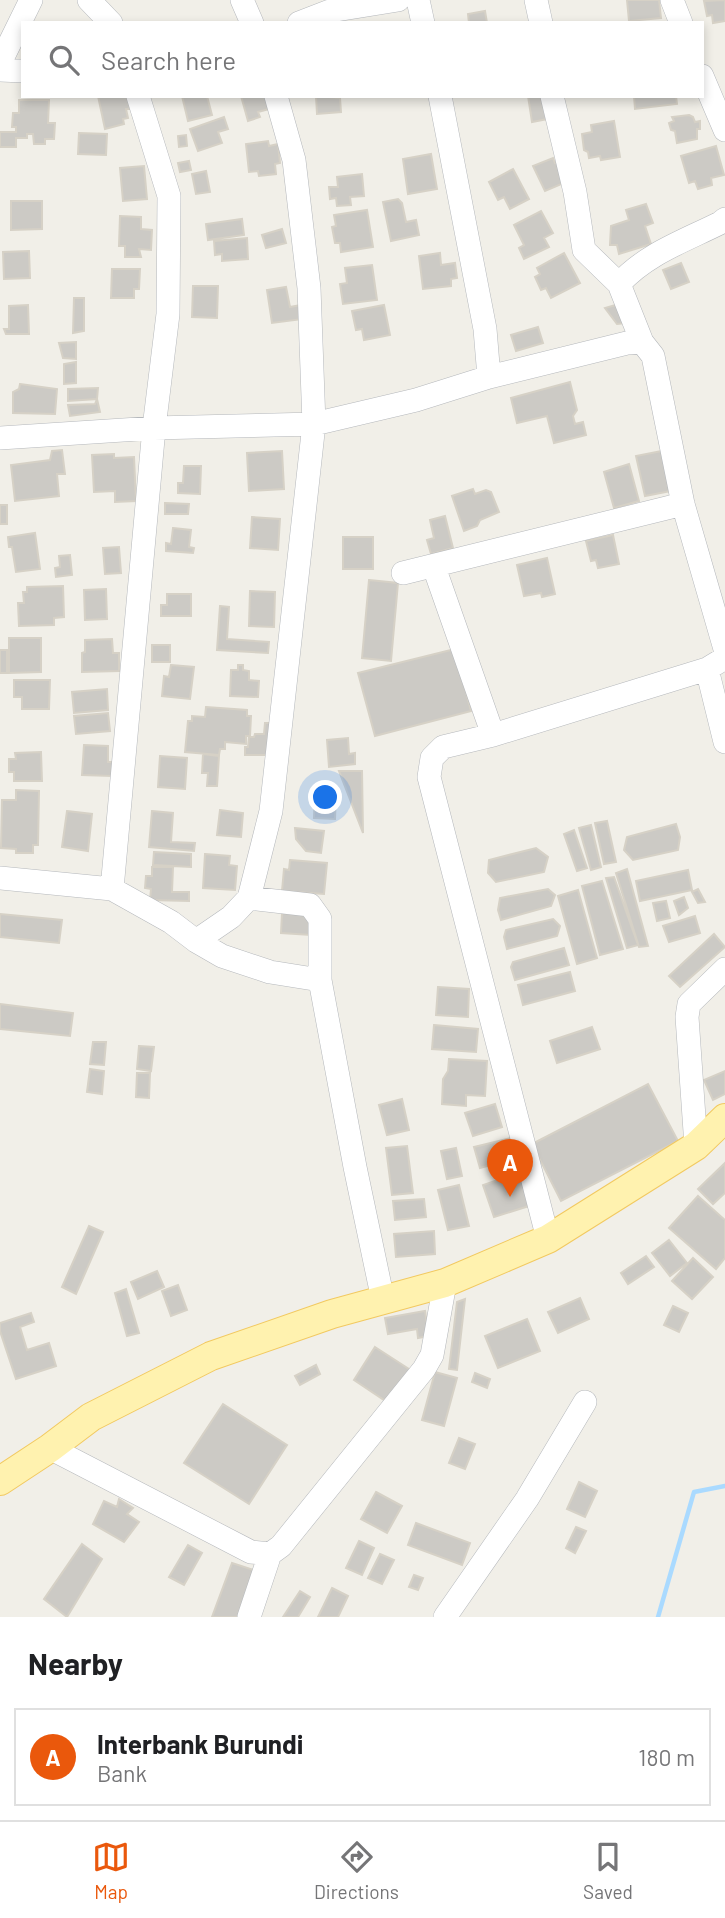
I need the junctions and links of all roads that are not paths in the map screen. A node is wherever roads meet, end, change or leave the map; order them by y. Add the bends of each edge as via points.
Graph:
1 (31, 0) edge
2 (89, 0) edge
3 (242, 0) edge
4 (398, 0) edge
5 (418, 0) edge
6 (536, 0) edge
7 (672, 0) edge
8 (347, 4) edge
9 (109, 21) edge
10 (251, 21) edge
11 (304, 21) edge
12 (423, 21) edge
13 (541, 21) edge
14 (680, 21) edge
15 (0, 64) edge
16 (0, 70) edge
17 (21, 71) edge
18 (704, 81) edge
19 (139, 98) edge
20 (277, 98) edge
21 (440, 98) edge
22 (552, 98) edge
23 (725, 130) edge
24 (725, 219) edge
25 (619, 284) junction
26 (642, 342) junction
27 (489, 377) junction
28 (314, 424) junction
29 (154, 428) junction
30 (0, 438) edge
31 (683, 503) junction
32 (434, 567) junction
33 (403, 573) dead end
34 (725, 649) edge
35 (716, 663) edge
36 (493, 735) junction
37 (725, 742) edge
38 (0, 878) edge
39 (112, 889) junction
40 (249, 898) junction
41 (196, 942) junction
42 (725, 969) edge
43 (320, 980) junction
44 (725, 1118) edge
45 (696, 1146) junction
46 (548, 1239) junction
47 (445, 1283) junction
48 (383, 1300) junction
49 (585, 1402) dead end
50 (50, 1448) junction
51 (0, 1481) edge
52 (270, 1554) junction
53 (248, 1617) edge
54 (444, 1617) edge

1 - 15 street
2 - 9 street
3 - 10 street
4 - 8 street
5 - 12 street
6 - 13 street
7 - 14 street
8 - 11 street
16 - 17 street
18 - 23 street
19 - 29 street via 169,196 168,314
20 - 28 street via 294,160 306,262
21 - 27 street via 485,329
22 - 25 street via 584,250
24 - 25 street via 648,258
25 - 26 street
26 - 27 street
26 - 31 street via 653,356
27 - 28 street
28 - 29 street
28 - 40 street via 271,811
29 - 30 street
29 - 39 street
31 - 32 street
31 - 34 street
32 - 33 street
32 - 36 street
35 - 36 street
35 - 37 street
36 - 46 street via 443,747 432,758 429,777
38 - 39 street
39 - 41 street via 171,922
40 - 41 street via 232,917
40 - 43 street via 310,905 320,919
41 - 43 street via 270,972
42 - 45 street via 689,1004
43 - 48 street
44 - 45 main road
45 - 46 main road
46 - 47 main road
47 - 48 main road
47 - 52 street via 432,1355 424,1369
48 - 50 main road via 211,1356 91,1417
49 - 54 street via 527,1499
50 - 51 main road
50 - 52 street via 251,1552
52 - 53 street

